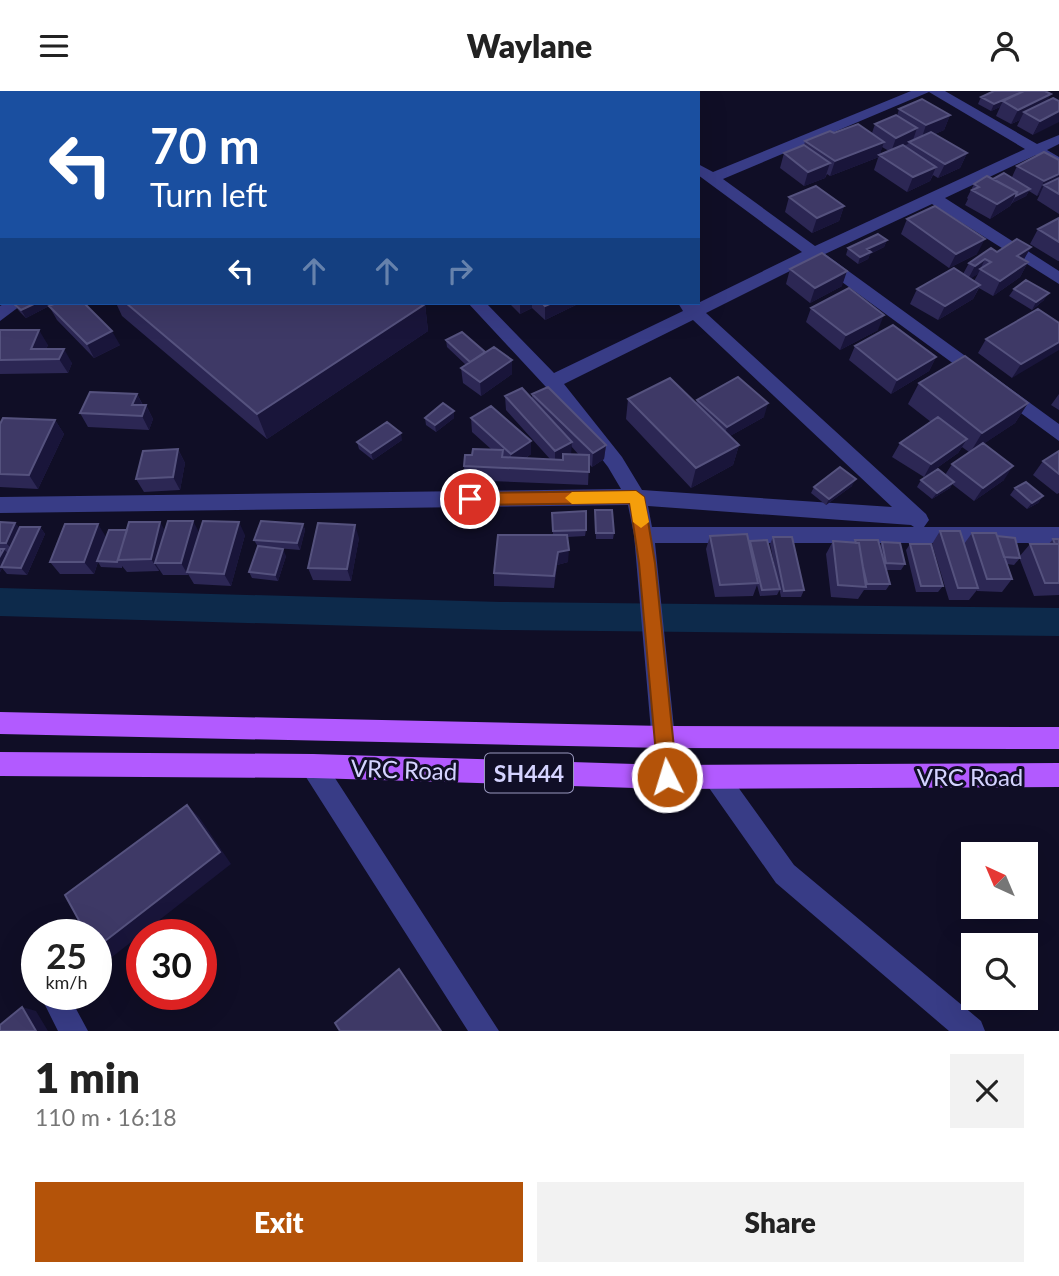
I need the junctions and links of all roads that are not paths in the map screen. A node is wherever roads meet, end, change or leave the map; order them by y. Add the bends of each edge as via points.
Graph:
1 (923, 91) edge
2 (935, 91) edge
3 (1059, 139) edge
4 (1037, 151) junction
5 (1059, 163) edge
6 (705, 173) edge
7 (934, 198) junction
8 (812, 254) junction
9 (1059, 279) edge
10 (700, 303) edge
11 (478, 305) edge
12 (690, 307) edge
13 (552, 382) junction
14 (1059, 434) edge
15 (636, 497) junction
16 (0, 505) edge
17 (915, 517) junction
18 (643, 535) junction
19 (940, 535) junction
20 (1059, 535) edge
21 (0, 723) edge
22 (664, 737) junction
23 (1059, 739) edge
24 (0, 764) edge
25 (313, 766) junction
26 (1059, 775) edge
27 (667, 777) junction
28 (716, 777) junction
29 (62, 1010) edge
30 (74, 1031) edge
31 (485, 1031) edge
32 (971, 1031) edge

1 - 6 street
2 - 4 street
3 - 4 street
4 - 5 street
4 - 7 street
6 - 8 street
7 - 8 street
7 - 9 street
8 - 10 street
8 - 14 street
11 - 13 street
12 - 13 street
12 - 17 street
13 - 15 street via 615,462
15 - 16 street
15 - 17 street
15 - 18 street
17 - 19 street
18 - 19 street
18 - 22 street
19 - 20 street
21 - 22 main road, SH444
22 - 23 main road, SH444
22 - 27 street
24 - 25 main road, VRC Road / SH444
25 - 27 main road, VRC Road / SH444
25 - 31 street
26 - 28 main road, VRC Road / SH444
27 - 28 main road, VRC Road / SH444
28 - 32 street via 785,874
29 - 30 street

